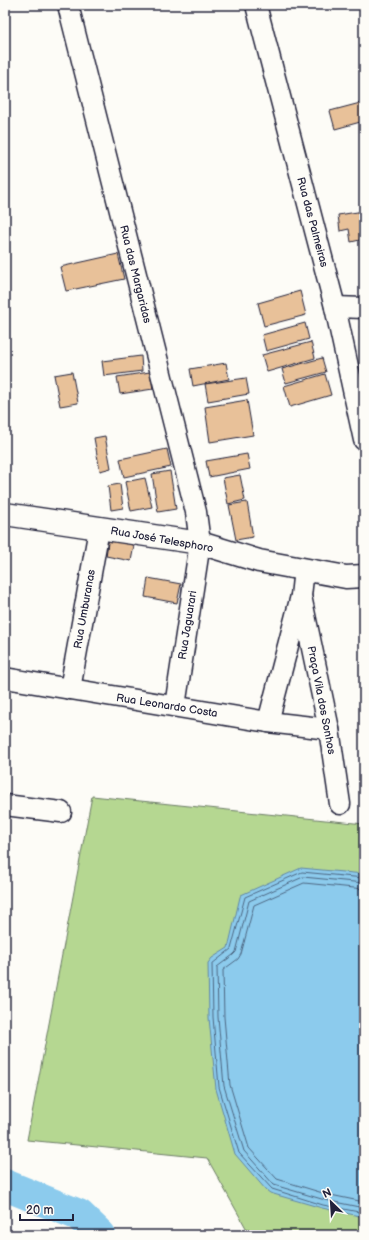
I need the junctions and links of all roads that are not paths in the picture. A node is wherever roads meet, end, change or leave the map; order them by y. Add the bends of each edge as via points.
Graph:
1 (68, 5) edge
2 (256, 5) edge
3 (335, 306) junction
4 (364, 308) edge
5 (364, 440) edge
6 (5, 514) edge
7 (99, 529) junction
8 (200, 543) junction
9 (304, 570) junction
10 (364, 576) edge
11 (301, 596) junction
12 (5, 678) edge
13 (70, 689) junction
14 (175, 706) junction
15 (268, 722) junction
16 (329, 729) junction
17 (340, 804) dead end
18 (5, 805) edge
19 (61, 812) dead end

1 - 8 street, Rua das Margaridas via 196,512
2 - 3 street, Rua das Palmeiras
3 - 4 street
3 - 5 street, Rua das Palmeiras
6 - 7 street, Rua José Telesphoro
7 - 8 street, Rua José Telesphoro
7 - 13 street, Rua Umburanas
8 - 9 street, Rua José Telesphoro via 258,561
8 - 14 street, Rua Jaguarari
9 - 10 street, Rua José Telesphoro
9 - 11 street, Praça Vila dos Sonhos
11 - 15 street, Praça Vila dos Sonhos
11 - 16 street, Praça Vila dos Sonhos
12 - 13 street, Rua Leonardo Costa
13 - 14 street, Rua Leonardo Costa
14 - 15 street, Rua Leonardo Costa
15 - 16 street, Rua Leonardo Costa
16 - 17 street, Praça Vila dos Sonhos
18 - 19 street

